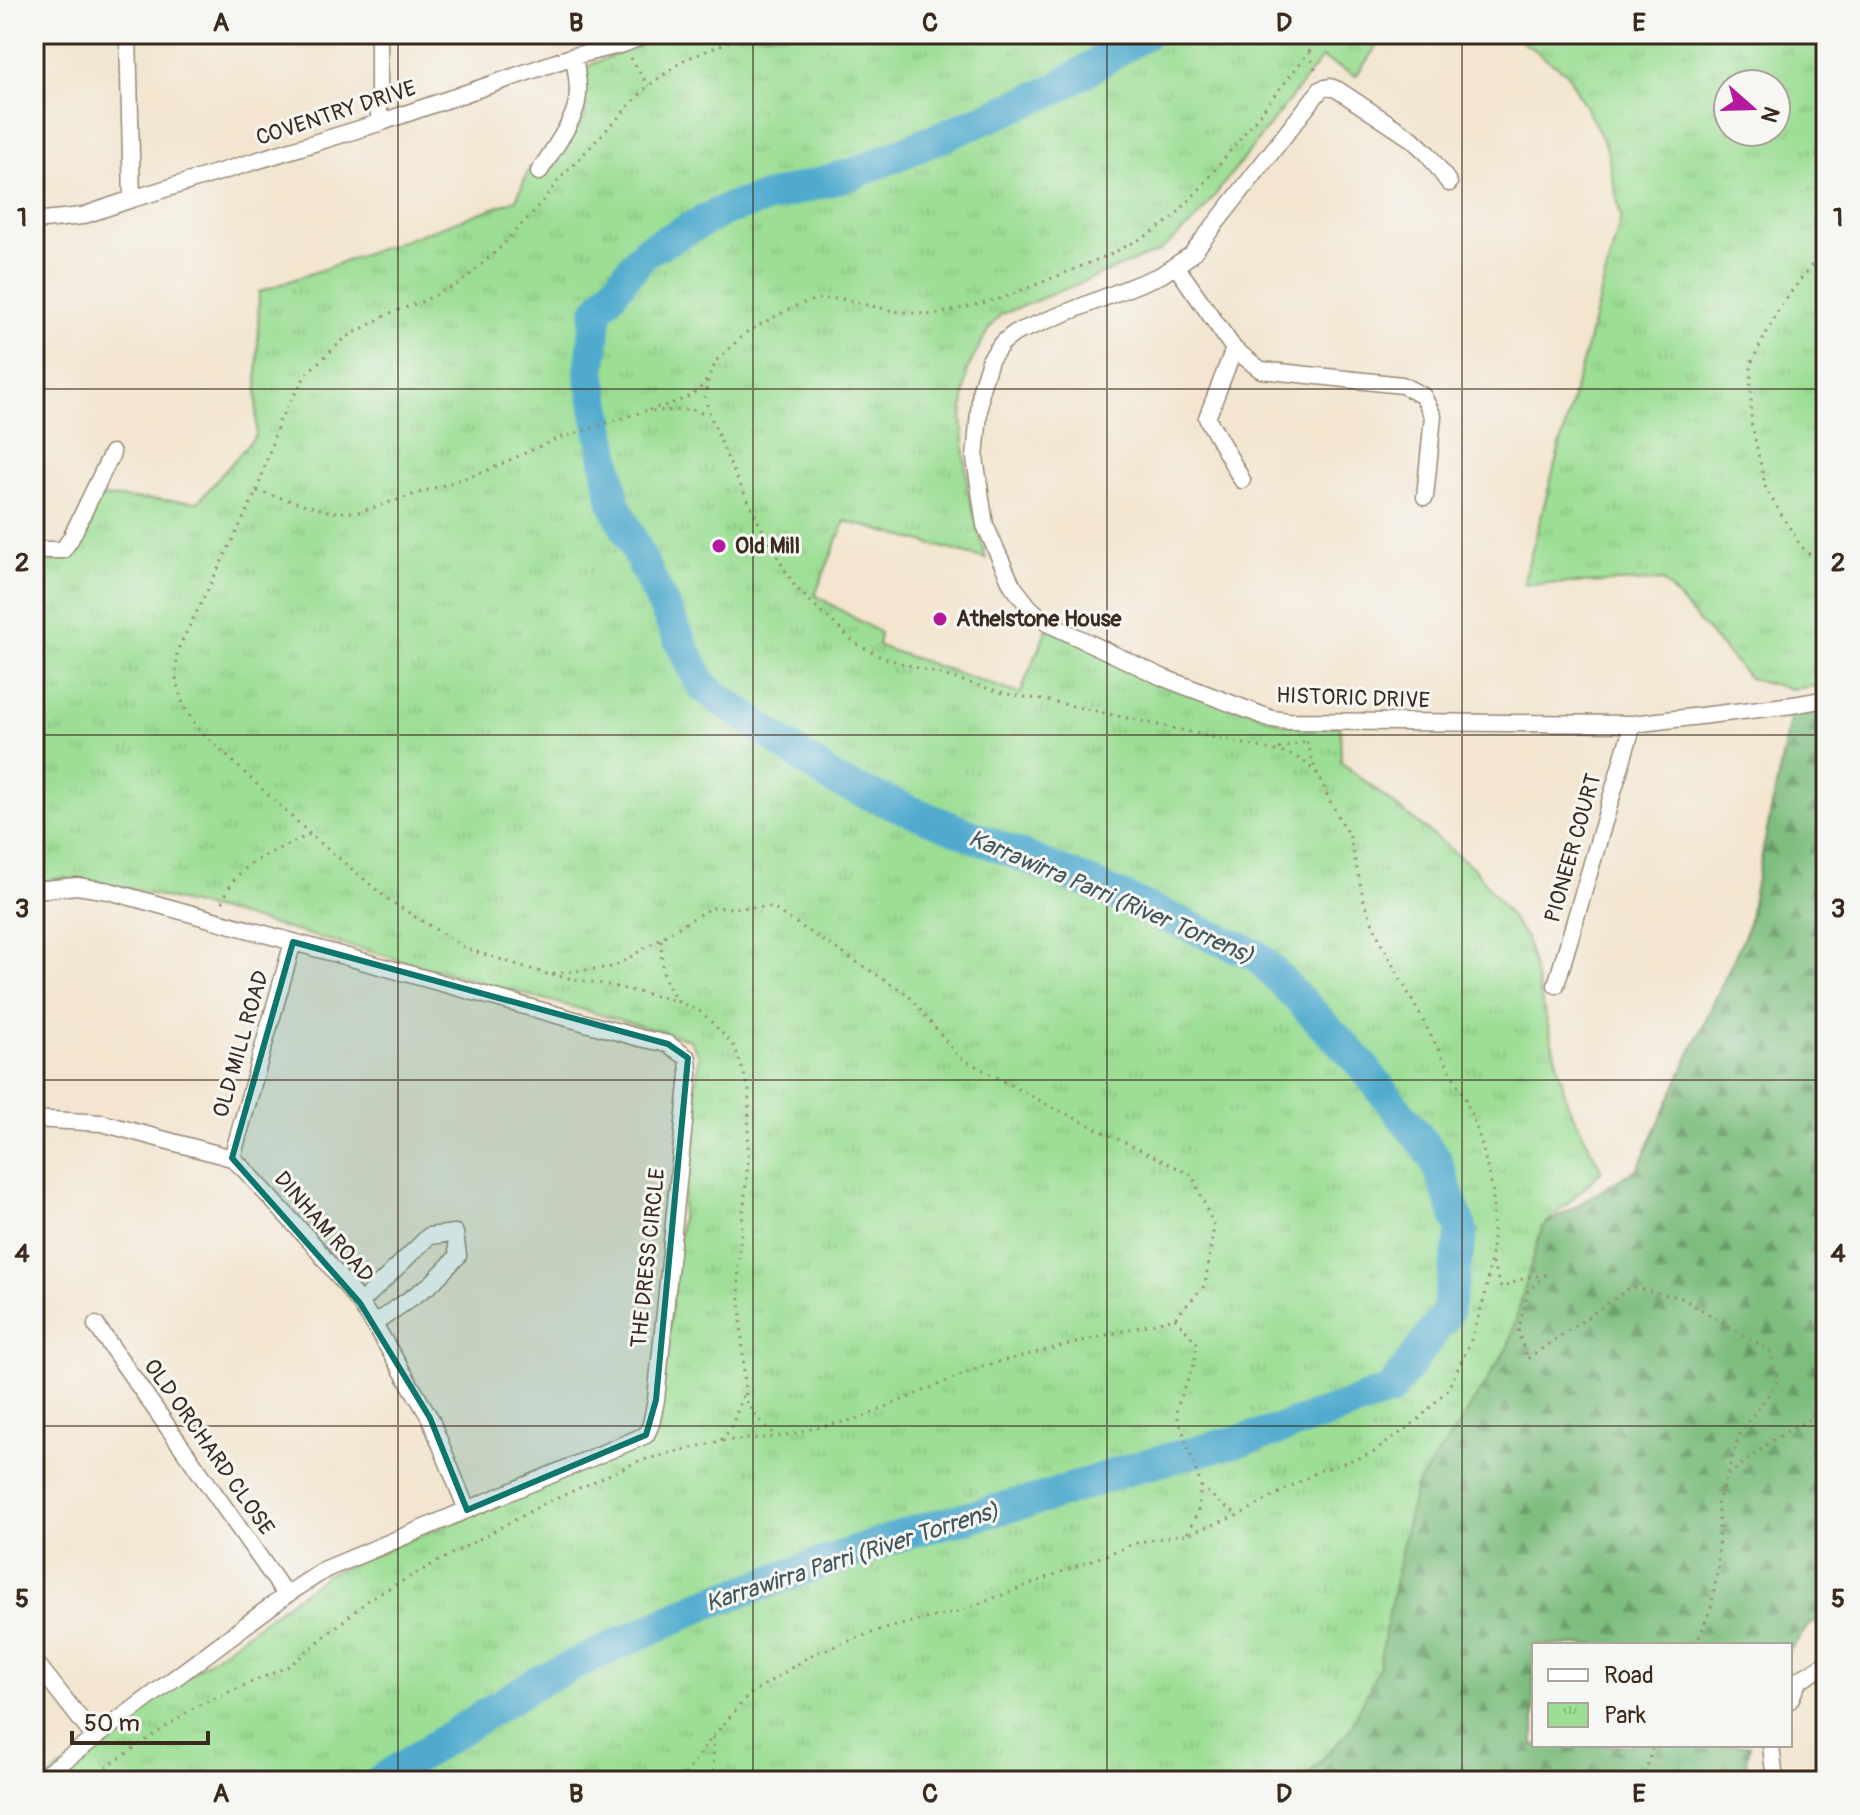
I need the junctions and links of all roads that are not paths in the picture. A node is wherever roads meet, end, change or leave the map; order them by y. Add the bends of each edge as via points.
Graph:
1 (128, 34) edge
2 (379, 34) edge
3 (648, 34) edge
4 (623, 39) edge
5 (574, 56) junction
6 (379, 123) junction
7 (539, 172) dead end
8 (1449, 183) dead end
9 (132, 199) junction
10 (34, 221) edge
11 (1176, 266) junction
12 (1234, 349) junction
13 (112, 453) dead end
14 (1242, 480) dead end
15 (1425, 497) dead end
16 (34, 550) edge
17 (1826, 699) edge
18 (1633, 724) junction
19 (34, 890) edge
20 (293, 942) junction
21 (1556, 985) dead end
22 (34, 1119) edge
23 (232, 1158) junction
24 (360, 1303) junction
25 (374, 1324) junction
26 (96, 1325) dead end
27 (467, 1510) junction
28 (286, 1595) junction
29 (34, 1660) edge
30 (1826, 1664) edge
31 (1792, 1696) edge
32 (95, 1738) junction
33 (1771, 1747) edge
34 (37, 1781) edge
35 (1775, 1781) edge

1 - 9 street
2 - 6 street
3 - 4 street, COVENTRY DRIVE
4 - 5 street, COVENTRY DRIVE
5 - 6 street, COVENTRY DRIVE
5 - 7 street via 578,81 573,116
6 - 9 street, COVENTRY DRIVE
8 - 11 street, HISTORIC DRIVE via 1412,139 1338,90 1321,89 1206,239
9 - 10 street, COVENTRY DRIVE via 82,216
11 - 12 street
11 - 18 street, HISTORIC DRIVE via 1015,333 990,360 981,389 975,458 985,525 1012,585 1029,607 1047,623 1164,678 1272,719
12 - 14 street via 1207,418
12 - 15 street via 1261,370 1402,385 1423,396 1433,416
13 - 16 street via 63,550
17 - 18 street, HISTORIC DRIVE
18 - 21 street, PIONEER COURT
19 - 20 street, THE DRESS CIRCLE via 77,886 109,891
20 - 23 street, OLD MILL ROAD
20 - 27 street, THE DRESS CIRCLE via 668,1044 688,1058 656,1400 646,1435
22 - 23 street via 102,1123
23 - 24 street, DINHAM ROAD
24 - 25 street, DINHAM ROAD
24 - 25 street via 429,1236 455,1233 458,1256 431,1284
25 - 27 street, DINHAM ROAD via 430,1418
26 - 28 street, OLD ORCHARD CLOSE
27 - 28 street, THE DRESS CIRCLE via 326,1569
28 - 32 street, THE DRESS CIRCLE
29 - 32 street
30 - 31 street via 1799,1680
32 - 34 street, THE DRESS CIRCLE
33 - 35 street

